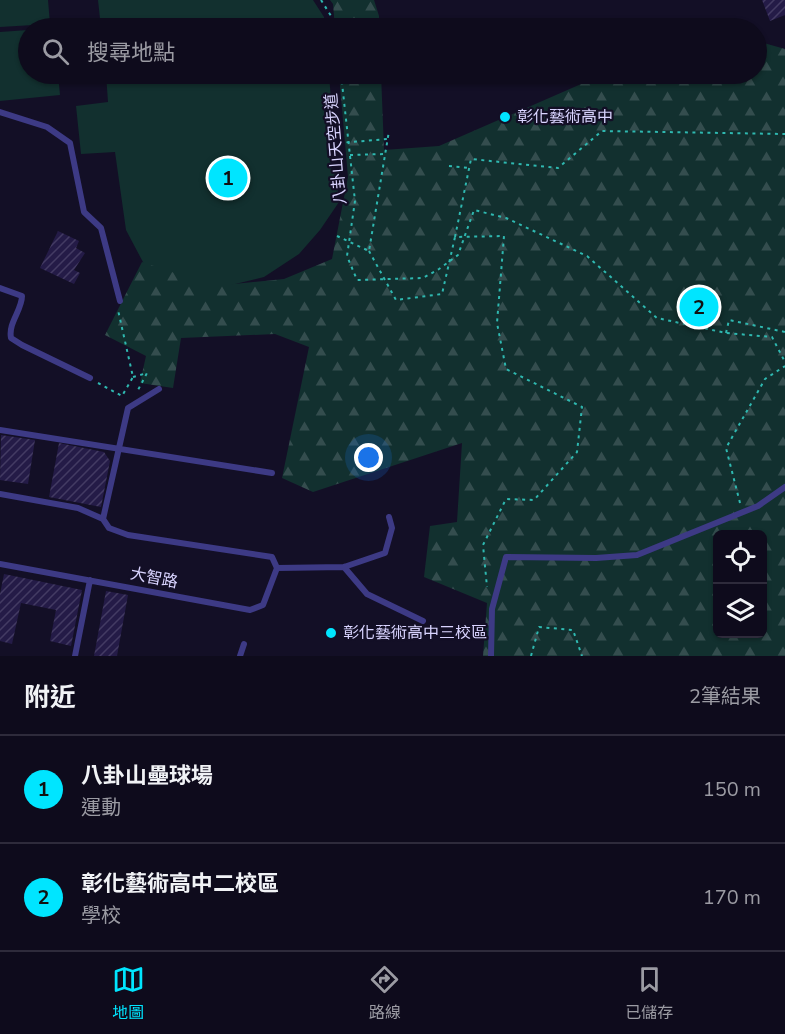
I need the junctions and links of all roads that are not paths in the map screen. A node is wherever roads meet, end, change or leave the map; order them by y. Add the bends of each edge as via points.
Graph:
1 (0, 112) edge
2 (0, 288) edge
3 (118, 302) road end
4 (90, 378) road end
5 (159, 389) dead end
6 (0, 430) edge
7 (120, 449) junction
8 (272, 473) dead end
9 (785, 487) edge
10 (0, 494) edge
11 (390, 517) dead end
12 (103, 519) junction
13 (0, 564) edge
14 (344, 567) junction
15 (277, 568) junction
16 (90, 580) junction
17 (423, 621) dead end
18 (244, 644) dead end
19 (75, 656) edge
20 (240, 656) edge
21 (491, 656) edge

1 - 3 lane via 47,127 70,143 84,212 101,228
2 - 4 lane via 22,296 11,338
5 - 7 lane via 128,408
6 - 7 lane
7 - 8 lane
7 - 12 lane
9 - 21 lane via 758,506 637,555 506,557 492,609
10 - 12 lane via 78,508
11 - 14 lane via 392,528 385,553
12 - 15 lane via 109,528 128,535 272,557
13 - 16 lane, 大智路
14 - 15 lane
14 - 17 lane via 367,594
15 - 16 lane, 大智路 via 263,605 250,610
16 - 19 lane
18 - 20 lane

